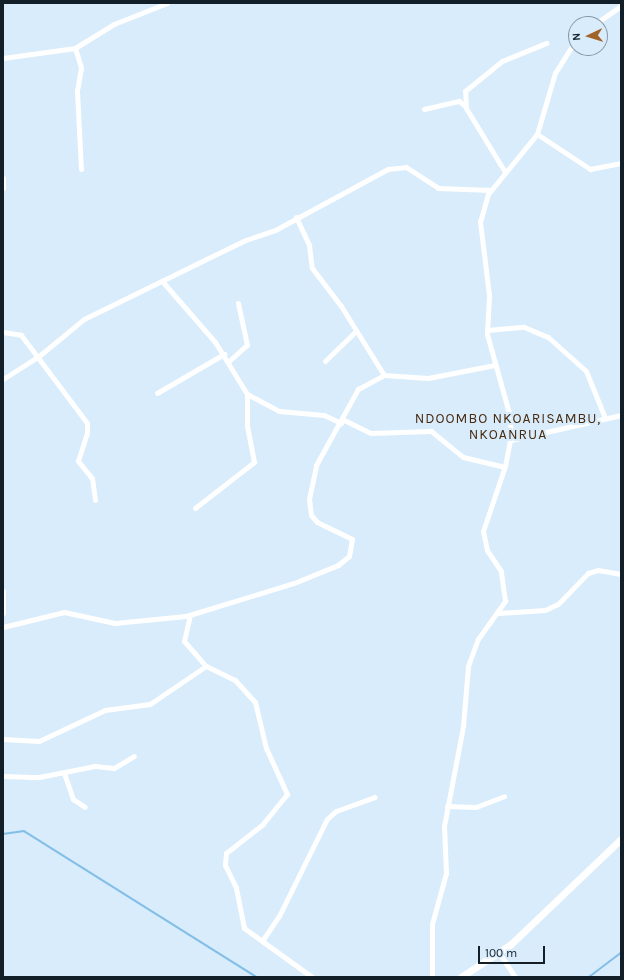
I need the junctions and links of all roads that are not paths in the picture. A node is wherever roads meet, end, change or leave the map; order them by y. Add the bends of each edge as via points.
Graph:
1 (166, 3) edge
2 (621, 6) edge
3 (607, 16) edge
4 (546, 43) dead end
5 (75, 48) junction
6 (568, 52) edge
7 (3, 58) edge
8 (465, 106) junction
9 (424, 109) dead end
10 (537, 134) junction
11 (621, 163) edge
12 (81, 169) dead end
13 (505, 172) junction
14 (3, 178) edge
15 (3, 188) edge
16 (491, 190) junction
17 (296, 217) junction
18 (162, 281) junction
19 (238, 303) dead end
20 (487, 330) junction
21 (356, 331) junction
22 (3, 332) edge
23 (224, 354) junction
24 (39, 356) junction
25 (229, 361) junction
26 (325, 361) dead end
27 (495, 365) junction
28 (384, 375) junction
29 (3, 379) edge
30 (157, 393) dead end
31 (247, 394) junction
32 (621, 416) edge
33 (605, 418) junction
34 (342, 422) junction
35 (511, 440) junction
36 (505, 467) junction
37 (95, 500) dead end
38 (195, 508) dead end
39 (621, 574) edge
40 (3, 591) edge
41 (3, 613) edge
42 (498, 613) junction
43 (190, 615) junction
44 (3, 627) edge
45 (206, 666) junction
46 (3, 739) edge
47 (134, 756) dead end
48 (64, 773) junction
49 (3, 776) edge
50 (504, 796) dead end
51 (375, 797) dead end
52 (84, 806) dead end
53 (448, 806) junction
54 (621, 839) edge
55 (262, 942) junction
56 (499, 952) junction
57 (312, 977) edge
58 (432, 977) edge
59 (460, 977) edge
60 (515, 977) edge

1 - 5 street via 111,25
2 - 3 street
4 - 8 street via 510,56 482,74 466,88
5 - 7 street
5 - 12 street via 80,68 77,91
6 - 10 street via 555,73
8 - 9 street via 459,101
8 - 13 street
10 - 11 street via 590,169
10 - 13 street
13 - 16 street
14 - 15 street
16 - 17 street via 438,188 410,169 394,167
16 - 20 street via 480,222 490,295
17 - 18 street
17 - 21 street via 309,245 312,268
18 - 23 street
18 - 24 street via 84,319
19 - 25 street via 247,345
20 - 27 street
20 - 33 street via 524,328 548,337 586,372
21 - 26 street
21 - 28 street
22 - 24 street via 19,333
23 - 25 street
23 - 30 street
24 - 29 street
24 - 37 street via 87,422 87,433 78,461 92,478
25 - 31 street
27 - 28 street via 428,378
27 - 35 street via 509,413
28 - 34 street via 358,389
31 - 34 street via 279,411 324,415
31 - 38 street via 247,426 254,462
32 - 33 street
33 - 35 street
34 - 36 street via 371,434 431,430 463,457
34 - 43 street via 313,473 308,506 317,522 350,535 353,542 349,556 321,574
35 - 36 street
36 - 42 street via 483,532 487,550 501,571 505,603
39 - 42 street via 598,570 588,573 558,604 545,610
40 - 41 street
42 - 53 street via 478,639 469,660 463,726
43 - 44 street via 115,623 57,612
43 - 45 street via 184,642
45 - 46 street via 150,704 105,710 39,741
45 - 55 street via 235,680 253,698 267,752 287,790 284,802 225,856 236,888 242,925
47 - 48 street via 120,766 96,766
48 - 49 street
48 - 52 street via 73,799
50 - 53 street via 476,807
51 - 55 street via 336,811 327,819 279,916
53 - 58 street via 443,839 446,868 432,924
54 - 56 street
55 - 57 street
56 - 59 street
56 - 60 street

